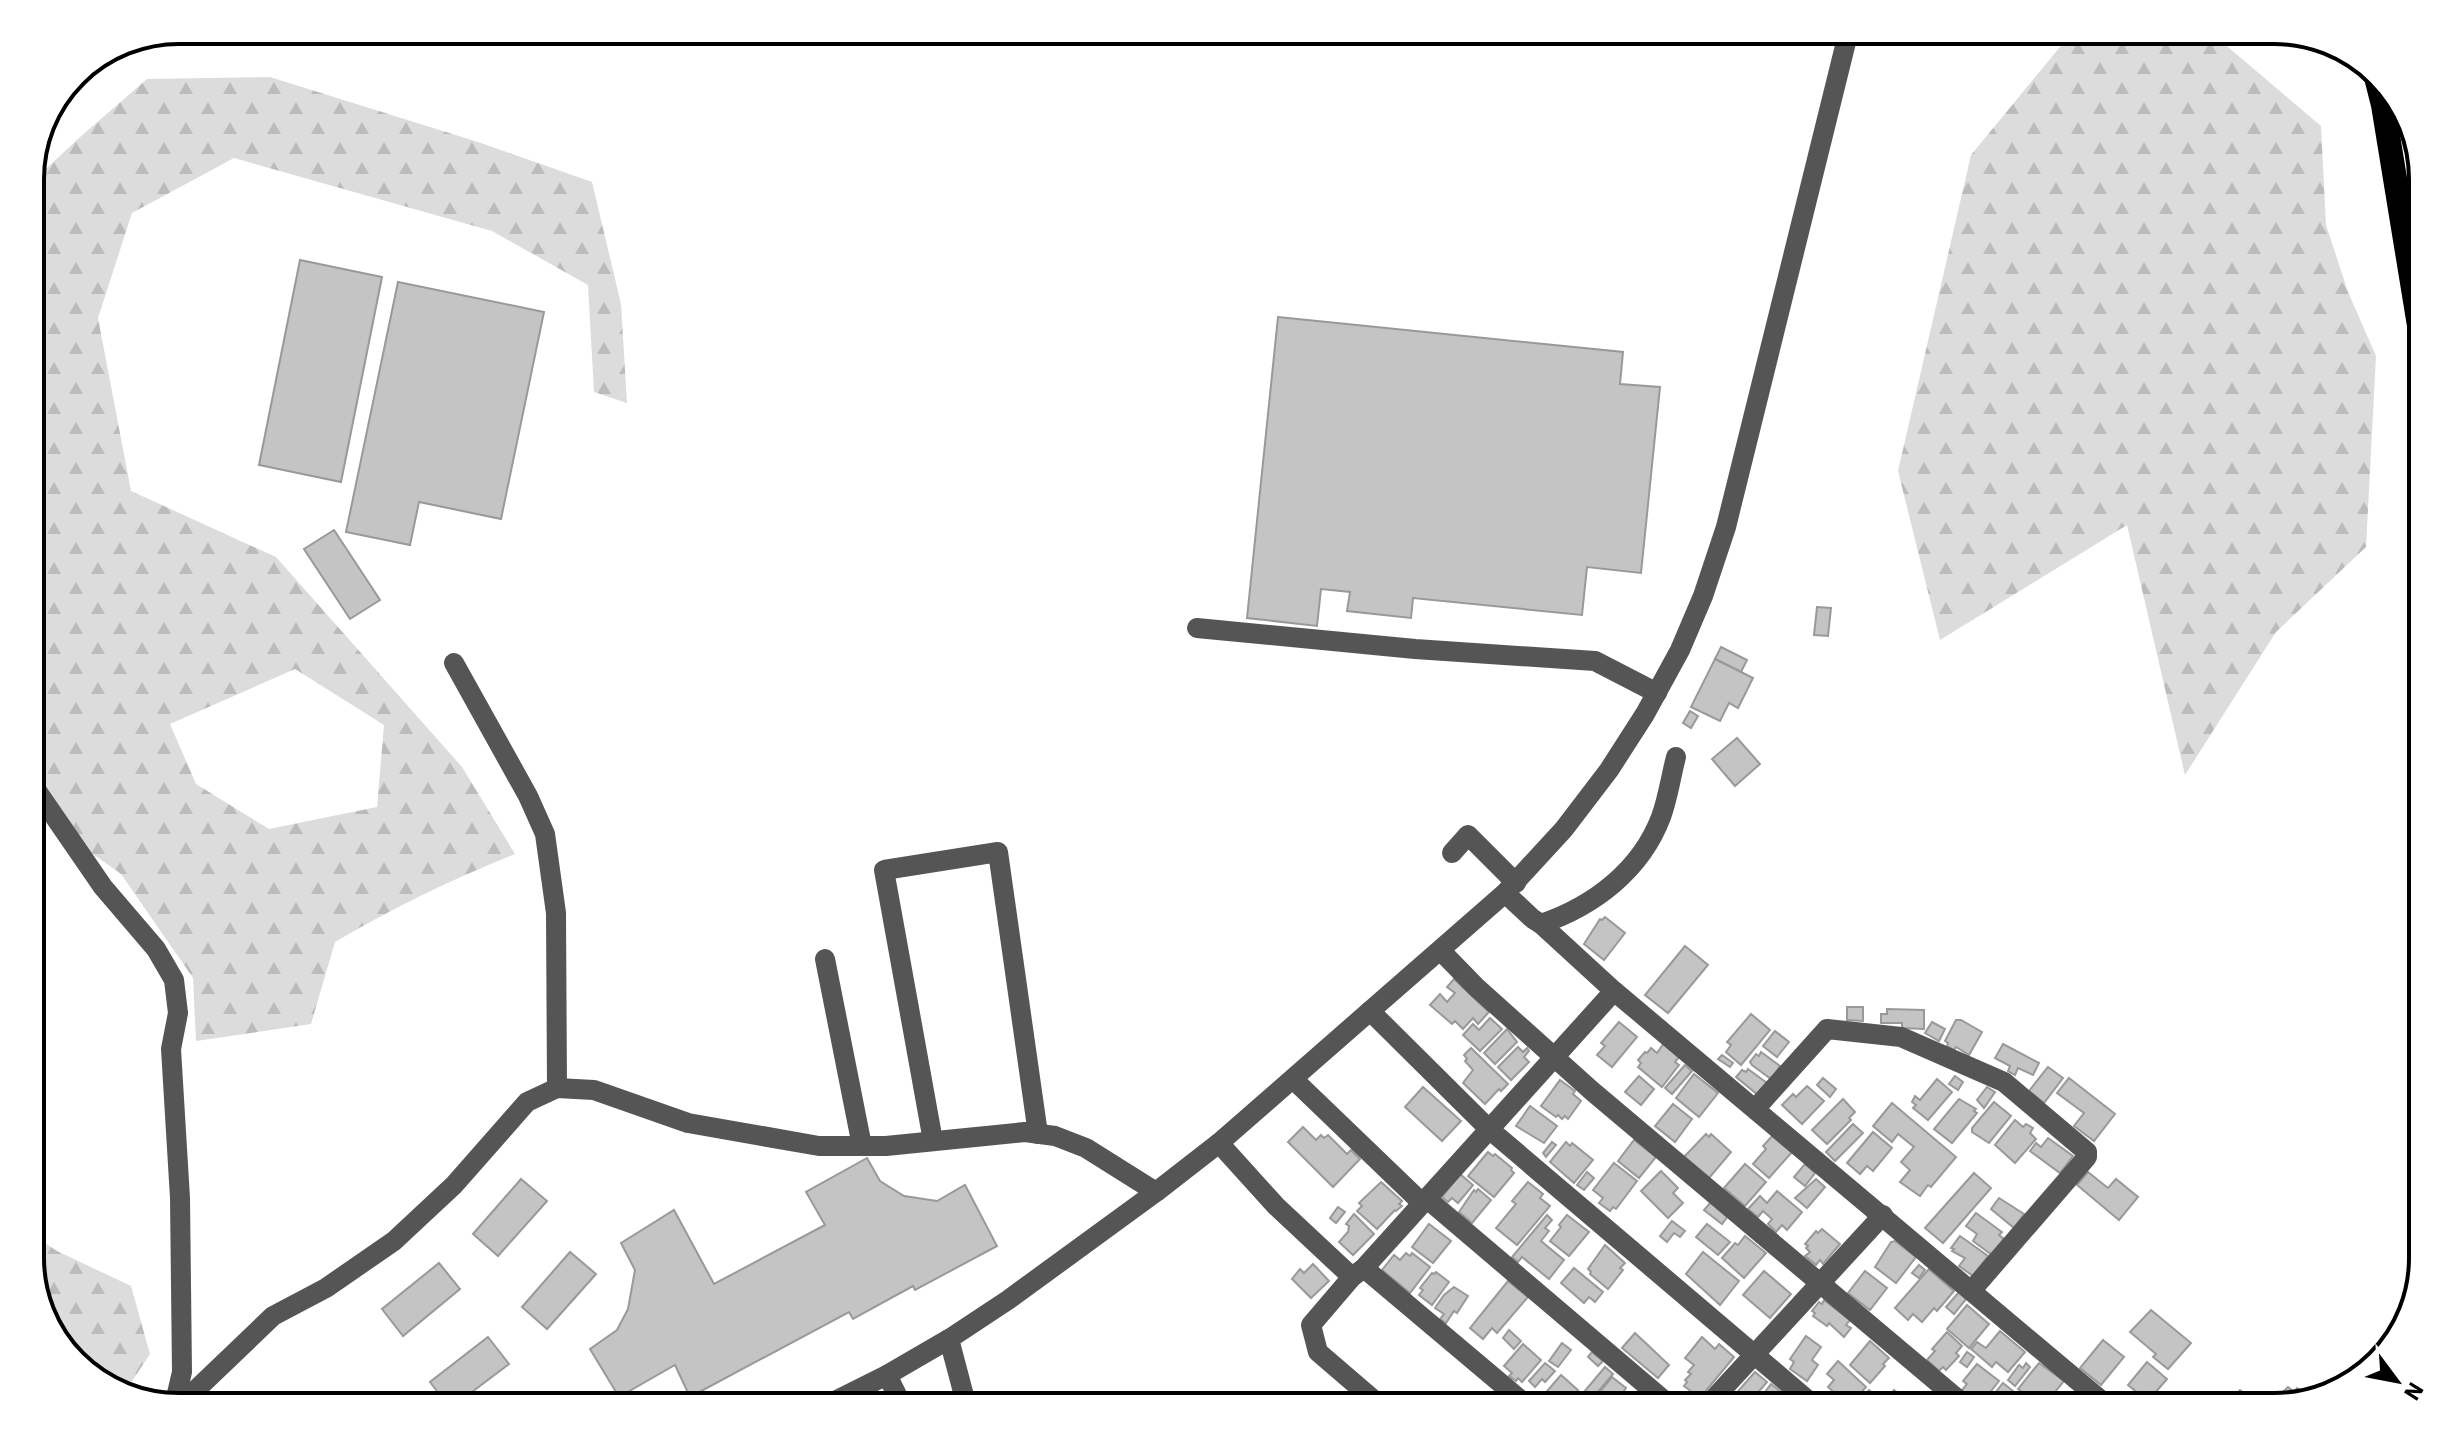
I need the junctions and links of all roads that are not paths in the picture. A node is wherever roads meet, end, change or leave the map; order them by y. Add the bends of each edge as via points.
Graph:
1 (1846, 44) edge
2 (2379, 95) edge
3 (2409, 265) edge
4 (1197, 628) dead end
5 (454, 663) dead end
6 (1657, 693) junction
7 (1676, 757) dead end
8 (44, 798) edge
9 (1452, 853) dead end
10 (1510, 888) junction
11 (1541, 924) junction
12 (1441, 951) junction
13 (825, 959) dead end
14 (1614, 991) junction
15 (1370, 1011) junction
16 (1554, 1057) junction
17 (1293, 1079) junction
18 (557, 1088) junction
19 (1756, 1108) junction
20 (1489, 1129) junction
21 (1038, 1134) junction
22 (933, 1141) junction
23 (1219, 1143) junction
24 (862, 1146) junction
25 (1156, 1192) junction
26 (1424, 1201) junction
27 (1883, 1215) junction
28 (1358, 1273) junction
29 (1821, 1283) junction
30 (1972, 1290) junction
31 (949, 1339) junction
32 (1755, 1355) junction
33 (887, 1375) junction
34 (178, 1393) edge
35 (190, 1393) edge
36 (851, 1393) edge
37 (896, 1393) edge
38 (963, 1393) edge
39 (1366, 1393) edge
40 (1511, 1393) edge
41 (1655, 1393) edge
42 (1719, 1393) edge
43 (1800, 1393) edge
44 (1951, 1393) edge
45 (2093, 1393) edge

1 - 6 street via 1726,527 1703,596
2 - 3 highway
4 - 6 street via 1595,661
5 - 18 street via 545,834 556,913
6 - 10 street via 1609,770
7 - 11 street via 1661,817 1636,864 1567,915
8 - 34 street via 174,980
9 - 10 street via 1468,835
10 - 11 street
10 - 12 street
11 - 14 street
12 - 15 street
12 - 16 street
13 - 24 street
14 - 16 street
14 - 19 street
15 - 17 street
15 - 20 street
16 - 20 street
16 - 29 street
17 - 23 street
17 - 26 street
18 - 24 street via 594,1090 731,1132 819,1146
18 - 35 street via 527,1102 454,1185 394,1241 326,1288 273,1316
19 - 27 street
19 - 30 street via 1827,1029 1901,1037 2004,1082 2087,1157
20 - 26 street
20 - 32 street
21 - 22 street
21 - 22 street via 998,852 884,870
21 - 25 street via 1086,1148
22 - 24 street
23 - 25 street
23 - 28 street via 1276,1206
25 - 31 street
26 - 28 street
26 - 41 street
27 - 29 street
27 - 30 street
28 - 39 street via 1311,1325 1318,1352
28 - 40 street
29 - 32 street
29 - 44 street
30 - 45 street
31 - 33 street
31 - 38 street
32 - 42 street
32 - 43 street
33 - 36 street
33 - 37 street

